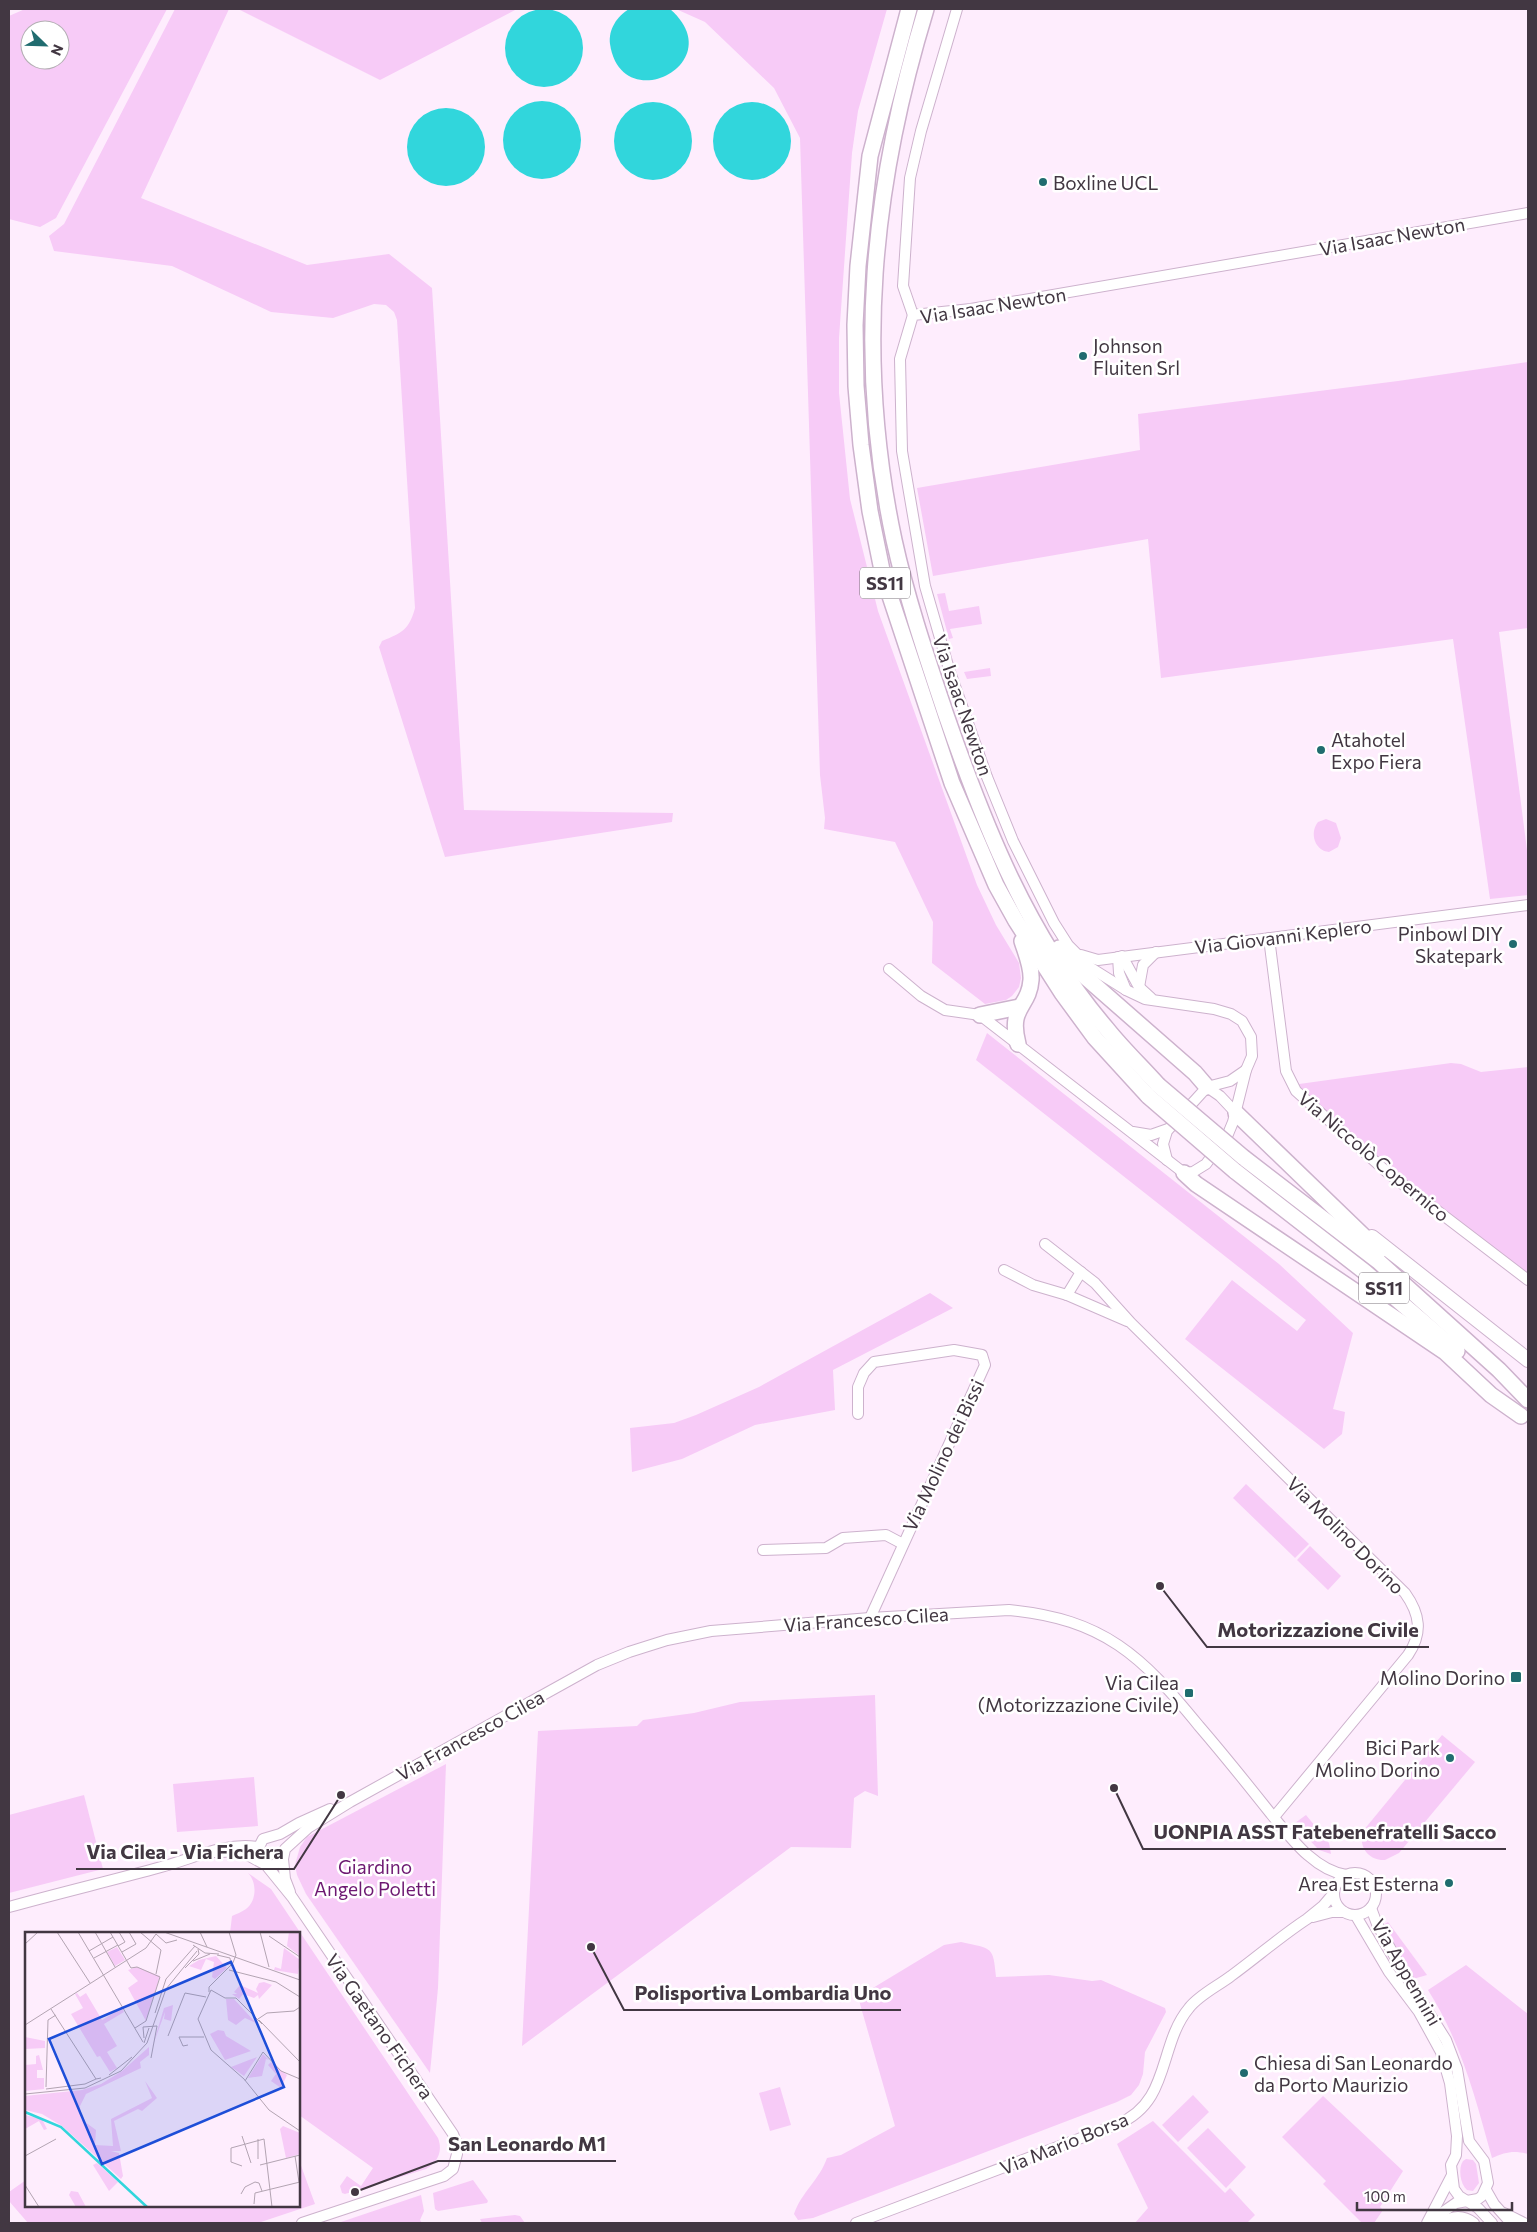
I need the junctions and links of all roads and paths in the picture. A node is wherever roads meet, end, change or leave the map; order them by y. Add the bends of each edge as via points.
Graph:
1 (909, 9) edge
2 (926, 9) edge
3 (957, 9) edge
4 (1528, 214) edge
5 (914, 315) junction
6 (1011, 880) junction
7 (1528, 905) edge
8 (1016, 921) junction
9 (1269, 938) junction
10 (1157, 951) junction
11 (1076, 952) junction
12 (1120, 957) junction
13 (889, 969) dead end
14 (1139, 987) junction
15 (1126, 990) junction
16 (1154, 1000) junction
17 (1019, 1007) junction
18 (980, 1016) junction
19 (1018, 1044) junction
20 (1246, 1070) junction
21 (1207, 1087) junction
22 (1153, 1090) junction
23 (1236, 1113) junction
24 (1168, 1129) junction
25 (1131, 1132) junction
26 (1167, 1160) junction
27 (1184, 1173) junction
28 (1330, 1203) junction
29 (1045, 1244) dead end
30 (1004, 1270) dead end
31 (1081, 1272) junction
32 (1528, 1280) edge
33 (1067, 1295) junction
34 (1131, 1323) junction
35 (1528, 1360) edge
36 (1499, 1370) junction
37 (1526, 1397) edge
38 (858, 1414) dead end
39 (1524, 1421) edge
40 (903, 1544) junction
41 (763, 1550) dead end
42 (870, 1618) junction
43 (350, 1802) junction
44 (1274, 1817) junction
45 (273, 1837) junction
46 (257, 1847) junction
47 (214, 1852) junction
48 (284, 1854) junction
49 (262, 1862) junction
50 (1319, 1864) junction
51 (1346, 1875) junction
52 (1334, 1893) junction
53 (292, 1898) junction
54 (9, 1907) edge
55 (1371, 1908) junction
56 (1344, 1912) junction
57 (1356, 1916) junction
58 (1307, 1919) junction
59 (1474, 2151) junction
60 (1456, 2155) junction
61 (1452, 2175) junction
62 (1486, 2190) junction
63 (1467, 2200) junction
64 (1501, 2212) junction
65 (882, 2214) junction
66 (304, 2223) edge
67 (856, 2223) edge
68 (869, 2223) edge
69 (1428, 2223) edge
70 (1432, 2223) edge
71 (1442, 2223) edge
72 (1474, 2223) edge
73 (1492, 2223) edge
74 (1512, 2223) edge
75 (1524, 2223) edge

1 - 8 highway, SS11 via 870,156 863,213 855,325 861,445 873,527 891,604 952,784 981,852
2 - 6 highway, SS11 via 896,124 880,209 873,294 876,418 892,531 914,617 967,777
3 - 5 street via 910,178 903,286
4 - 5 street, Via Isaac Newton via 971,309
5 - 11 street, Via Isaac Newton via 900,358 902,451 925,586 949,668 1013,841 1054,923
6 - 21 highway via 1062,954
6 - 22 highway, SS11 via 1040,934 1071,981
7 - 9 street, Via Giovanni Keplero
8 - 17 highway via 1031,969 1031,983
8 - 22 highway, SS11 via 1095,1038
9 - 10 street, Via Giovanni Keplero
9 - 32 street, Via Niccolò Copernico via 1286,1071 1296,1091 1404,1185
10 - 12 street, Via Giovanni Keplero
10 - 14 street via 1143,965
11 - 12 street, Via Giovanni Keplero via 1092,959
11 - 15 street, Via Isaac Newton via 1091,968
12 - 14 street
12 - 15 street via 1119,973
13 - 18 street via 921,996 945,1010
14 - 16 street
15 - 16 street, Via Isaac Newton
16 - 20 street, Via Isaac Newton via 1224,1011 1237,1018 1249,1031 1253,1043
17 - 18 highway
17 - 19 highway via 1014,1023
18 - 19 street
19 - 25 street
20 - 21 street via 1230,1081
20 - 23 street, Via Isaac Newton
21 - 23 street
21 - 24 street
22 - 36 highway, SS11, bridge via 1378,1262
22 - 39 highway, SS11, bridge via 1235,1171 1427,1324 1496,1389
23 - 27 street, Via Isaac Newton via 1228,1134 1206,1164
23 - 28 highway
24 - 25 street via 1151,1135
24 - 26 street via 1163,1144
25 - 26 street
26 - 27 street
27 - 39 highway via 1302,1257 1445,1352
28 - 35 main road
28 - 36 highway via 1465,1328
29 - 31 street
30 - 33 street via 1033,1285
31 - 33 street
31 - 34 street via 1095,1282
33 - 34 street
34 - 44 street, Via Molino Dorino via 1405,1593 1418,1617 1417,1640 1408,1655
36 - 37 highway, SS11
38 - 40 street, Via Molino dei Bissi via 858,1388 864,1373 874,1362 954,1350 982,1355 985,1365
40 - 41 street, Via Molino dei Bissi via 886,1535 843,1538 826,1548
40 - 42 street, Via Molino dei Bissi
42 - 43 street, Via Francesco Cilea via 710,1631 629,1652 563,1683
42 - 44 street, Via Francesco Cilea via 1009,1610 1062,1619 1104,1636 1144,1664 1165,1684
43 - 45 street, Via Francesco Cilea via 314,1815
43 - 48 street, Via Francesco Cilea via 298,1835
44 - 50 street, Via Francesco Cilea
45 - 46 street, Via Francesco Cilea via 263,1839
45 - 48 street via 280,1840
46 - 47 street via 242,1845
46 - 49 street
47 - 49 street via 242,1854
47 - 54 street
48 - 49 street, Via Francesco Cilea via 274,1865
48 - 53 street, Via Gaetano Fichera via 286,1879
49 - 53 street, Via Gaetano Fichera
50 - 51 street, Via Francesco Cilea
50 - 52 street, Via Francesco Cilea
51 - 52 street via 1339,1880
51 - 55 street via 1358,1873 1371,1880 1376,1893
52 - 56 street via 1337,1906
52 - 58 street, Via Mario Borsa
53 - 66 street, Via Gaetano Fichera via 457,2144 453,2168 440,2178
55 - 57 street
55 - 59 street, Via Appennini via 1402,1970 1446,2040 1457,2069 1468,2135
56 - 57 street
56 - 58 street, Via Mario Borsa
57 - 60 street, Via Appennini via 1389,1972 1419,2012 1441,2052 1453,2103
58 - 65 street, Via Mario Borsa via 1190,2006 1173,2038 1152,2096 1133,2117
59 - 60 street via 1464,2150
59 - 62 street, Via Appennini via 1484,2161
60 - 61 street, Via Appennini via 1451,2165
61 - 63 street via 1455,2193
61 - 69 street, Via Appennini
62 - 63 street via 1478,2199
62 - 64 street
63 - 70 street via 1446,2209
63 - 73 street
64 - 74 street
64 - 75 street
65 - 67 street, Via Mario Borsa
65 - 68 street, Via Mario Borsa
71 - 72 street via 1456,2217

